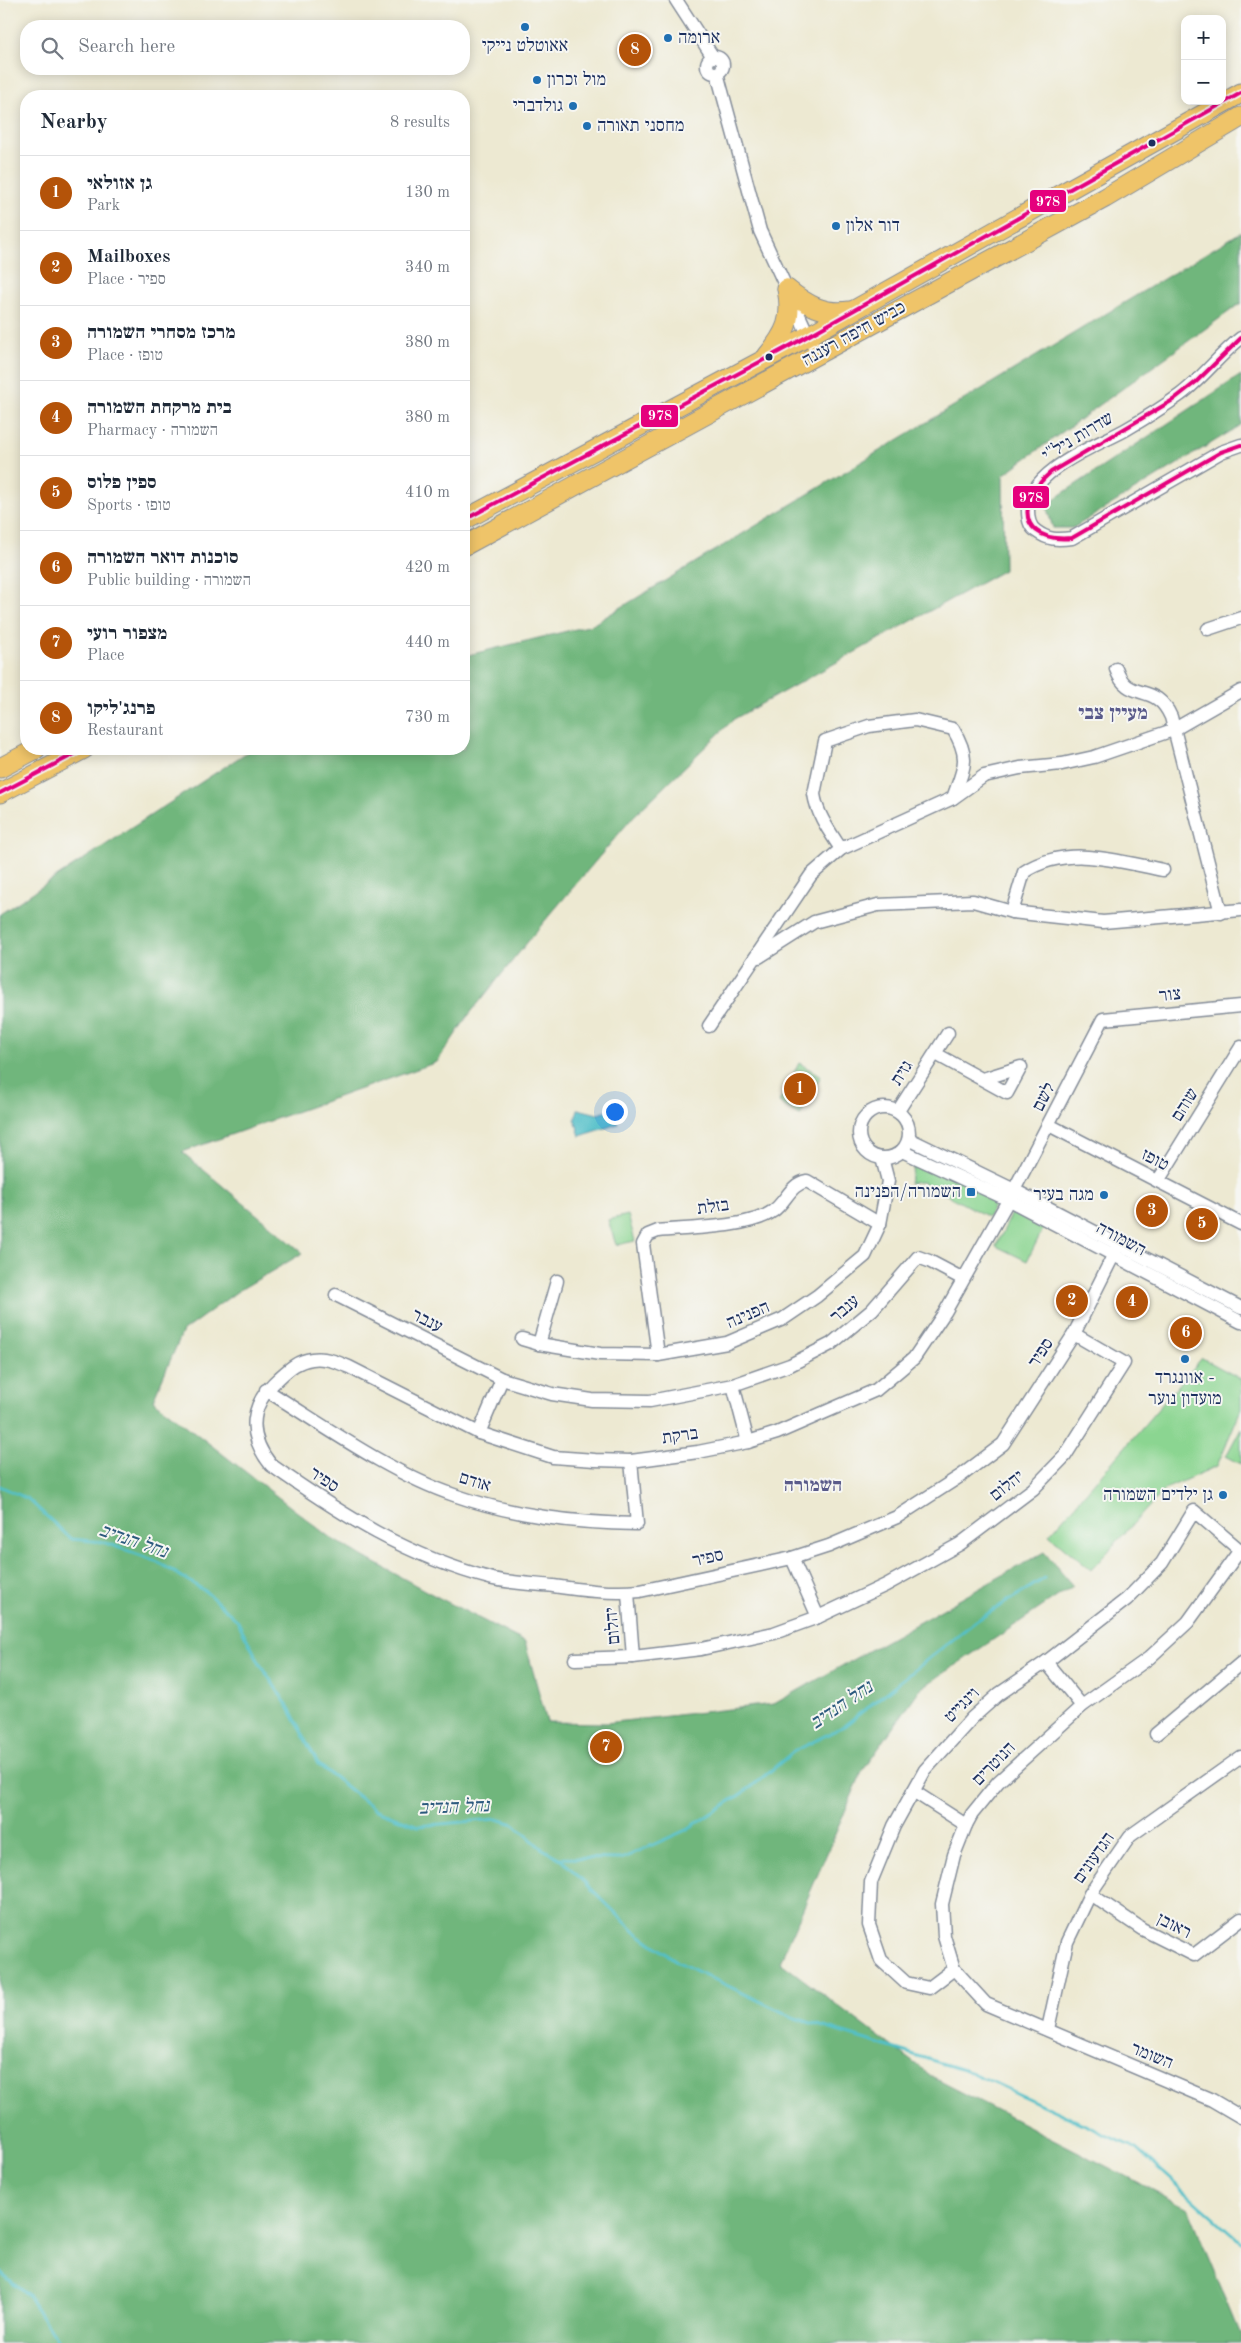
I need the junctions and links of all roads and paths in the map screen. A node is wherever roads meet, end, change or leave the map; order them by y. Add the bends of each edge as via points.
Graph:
1 (676, 0) edge
2 (1241, 94) edge
3 (1241, 117) edge
4 (1241, 128) edge
5 (1209, 136) junction
6 (787, 289) junction
7 (851, 310) junction
8 (808, 336) junction
9 (1241, 338) edge
10 (817, 354) junction
11 (765, 359) junction
12 (1241, 445) edge
13 (470, 517) edge
14 (470, 543) edge
15 (1241, 618) edge
16 (1208, 630) dead end
17 (1116, 669) dead end
18 (1241, 690) edge
19 (1173, 730) junction
20 (25, 755) edge
21 (73, 755) edge
22 (0, 768) edge
23 (0, 793) edge
24 (953, 798) junction
25 (840, 850) junction
26 (1164, 870) dead end
27 (1241, 910) edge
28 (1012, 912) junction
29 (1221, 913) junction
30 (754, 960) junction
31 (1241, 1006) edge
32 (1103, 1019) joint
33 (709, 1026) dead end
34 (948, 1033) dead end
35 (1241, 1048) edge
36 (936, 1054) junction
37 (983, 1079) dead end
38 (898, 1111) junction
39 (1052, 1124) junction
40 (909, 1139) junction
41 (902, 1151) junction
42 (882, 1158) junction
43 (1158, 1181) junction
44 (1012, 1195) junction
45 (880, 1224) junction
46 (1241, 1224) edge
47 (1116, 1249) junction
48 (962, 1279) junction
49 (558, 1281) dead end
50 (336, 1295) dead end
51 (1241, 1308) edge
52 (1241, 1322) edge
53 (1074, 1334) junction
54 (522, 1339) dead end
55 (539, 1344) junction
56 (658, 1355) junction
57 (502, 1379) junction
58 (733, 1385) junction
59 (266, 1390) junction
60 (479, 1433) junction
61 (748, 1442) junction
62 (631, 1461) junction
63 (1240, 1550) edge
64 (792, 1558) junction
65 (628, 1593) junction
66 (818, 1617) junction
67 (633, 1657) junction
68 (575, 1659) dead end
69 (1046, 1662) junction
70 (1241, 1664) edge
71 (1082, 1706) junction
72 (1156, 1734) dead end
73 (1241, 1757) edge
74 (913, 1791) junction
75 (966, 1825) junction
76 (1090, 1894) junction
77 (1241, 1919) edge
78 (954, 1969) junction
79 (1048, 2029) junction
80 (1241, 2117) edge

1 - 6 street via 713,57 723,63 717,73 760,231
2 - 7 highway, כביש חיפה רעננה
3 - 5 highway, כביש חיפה רעננה
4 - 5 highway via 1232,127
5 - 10 highway, כביש חיפה רעננה via 1105,198
6 - 7 highway via 819,310 831,313
6 - 8 street
6 - 11 highway via 790,306 786,330
7 - 8 highway, כביש חיפה רעננה
8 - 10 street
8 - 11 highway, כביש חיפה רעננה
9 - 12 street, שדרות ניל"י via 1175,398 1051,472 1038,483 1028,503 1028,518 1033,528 1044,537 1056,540 1072,538 1221,452
10 - 14 highway, כביש חיפה רעננה
11 - 13 highway, כביש חיפה רעננה
15 - 16 street
17 - 19 street via 1128,688 1156,696 1162,701 1171,717
18 - 19 street
19 - 24 street via 1094,757 984,776
19 - 29 street
20 - 22 highway
21 - 23 highway
24 - 25 street
24 - 25 street via 966,757 953,729 915,720 869,726 825,741 814,794 820,816
25 - 30 street via 811,875
26 - 28 street via 1092,856 1065,856 1037,863 1024,872
27 - 29 street
28 - 29 street via 1103,922
28 - 30 street via 973,901 878,905 814,922
30 - 33 street
31 - 32 street, צור
32 - 39 street, לשם
34 - 36 street, גזית
35 - 43 street, שוהם
36 - 37 street, גזית
36 - 38 street, גזית
38 - 40 street via 908,1126
38 - 42 street via 875,1109 861,1124 859,1132 863,1146
39 - 43 street, טופז
39 - 44 street, לשם
40 - 41 street
40 - 44 street, השמורה
41 - 42 street via 893,1157
41 - 44 street, השמורה
42 - 45 street, הפנינה via 888,1182
43 - 46 street, טופז
44 - 47 street, השמורה
44 - 48 street, ברקת
45 - 56 street, הפנינה via 865,1256 782,1320 727,1343
45 - 56 street, בזלת via 807,1181 799,1183 773,1211 755,1219 648,1235 643,1244
47 - 51 street, השמורה
47 - 52 street, השמורה
47 - 53 street, ספיר
48 - 58 street, ענבר via 929,1260 918,1258 872,1310 831,1344 790,1364
48 - 61 street, ברקת via 945,1312 914,1358 876,1390 777,1433
49 - 55 street
50 - 57 street, ענבר
53 - 64 street, ספיר via 1003,1444 988,1457 896,1517
53 - 66 street, יהלום via 1124,1363 1065,1456 1033,1490 960,1544 886,1585
54 - 55 street, הפנינה
55 - 56 street, הפנינה via 600,1354
57 - 58 street, ענבר via 552,1394 592,1400 650,1401
57 - 60 street
58 - 61 street
59 - 60 street, ברקת via 294,1364 312,1358 330,1359
59 - 62 street, אודם via 397,1469 453,1495 516,1513 587,1524 637,1524
59 - 65 street, ספיר via 253,1415 260,1452 271,1466 369,1530 429,1559 494,1579
60 - 62 street, ברקת via 553,1457
61 - 62 street, ברקת
63 - 69 street, וינגייט via 1194,1511 1162,1562 1127,1599
63 - 71 street, הנוטרים via 1188,1622 1149,1658
64 - 65 street, ספיר
64 - 66 street
65 - 67 street, יהלום
66 - 67 street, יהלום via 774,1633 719,1645
67 - 68 street, יהלום
69 - 71 street
69 - 74 street, וינגייט via 999,1694 972,1718 925,1770
70 - 72 street
71 - 75 street, הנוטרים via 998,1782
73 - 76 street, הגדעונים via 1130,1836
74 - 75 street
74 - 78 street, וינגייט via 894,1826 871,1882 869,1925 881,1960 906,1983 929,1988
75 - 78 street, הנוטרים via 954,1855 942,1904 944,1936
76 - 77 street, ראובן via 1142,1929 1194,1956
76 - 79 street, הגדעונים via 1067,1942
78 - 79 street, הנוטרים via 986,2004
79 - 80 street, השומר via 1212,2100

